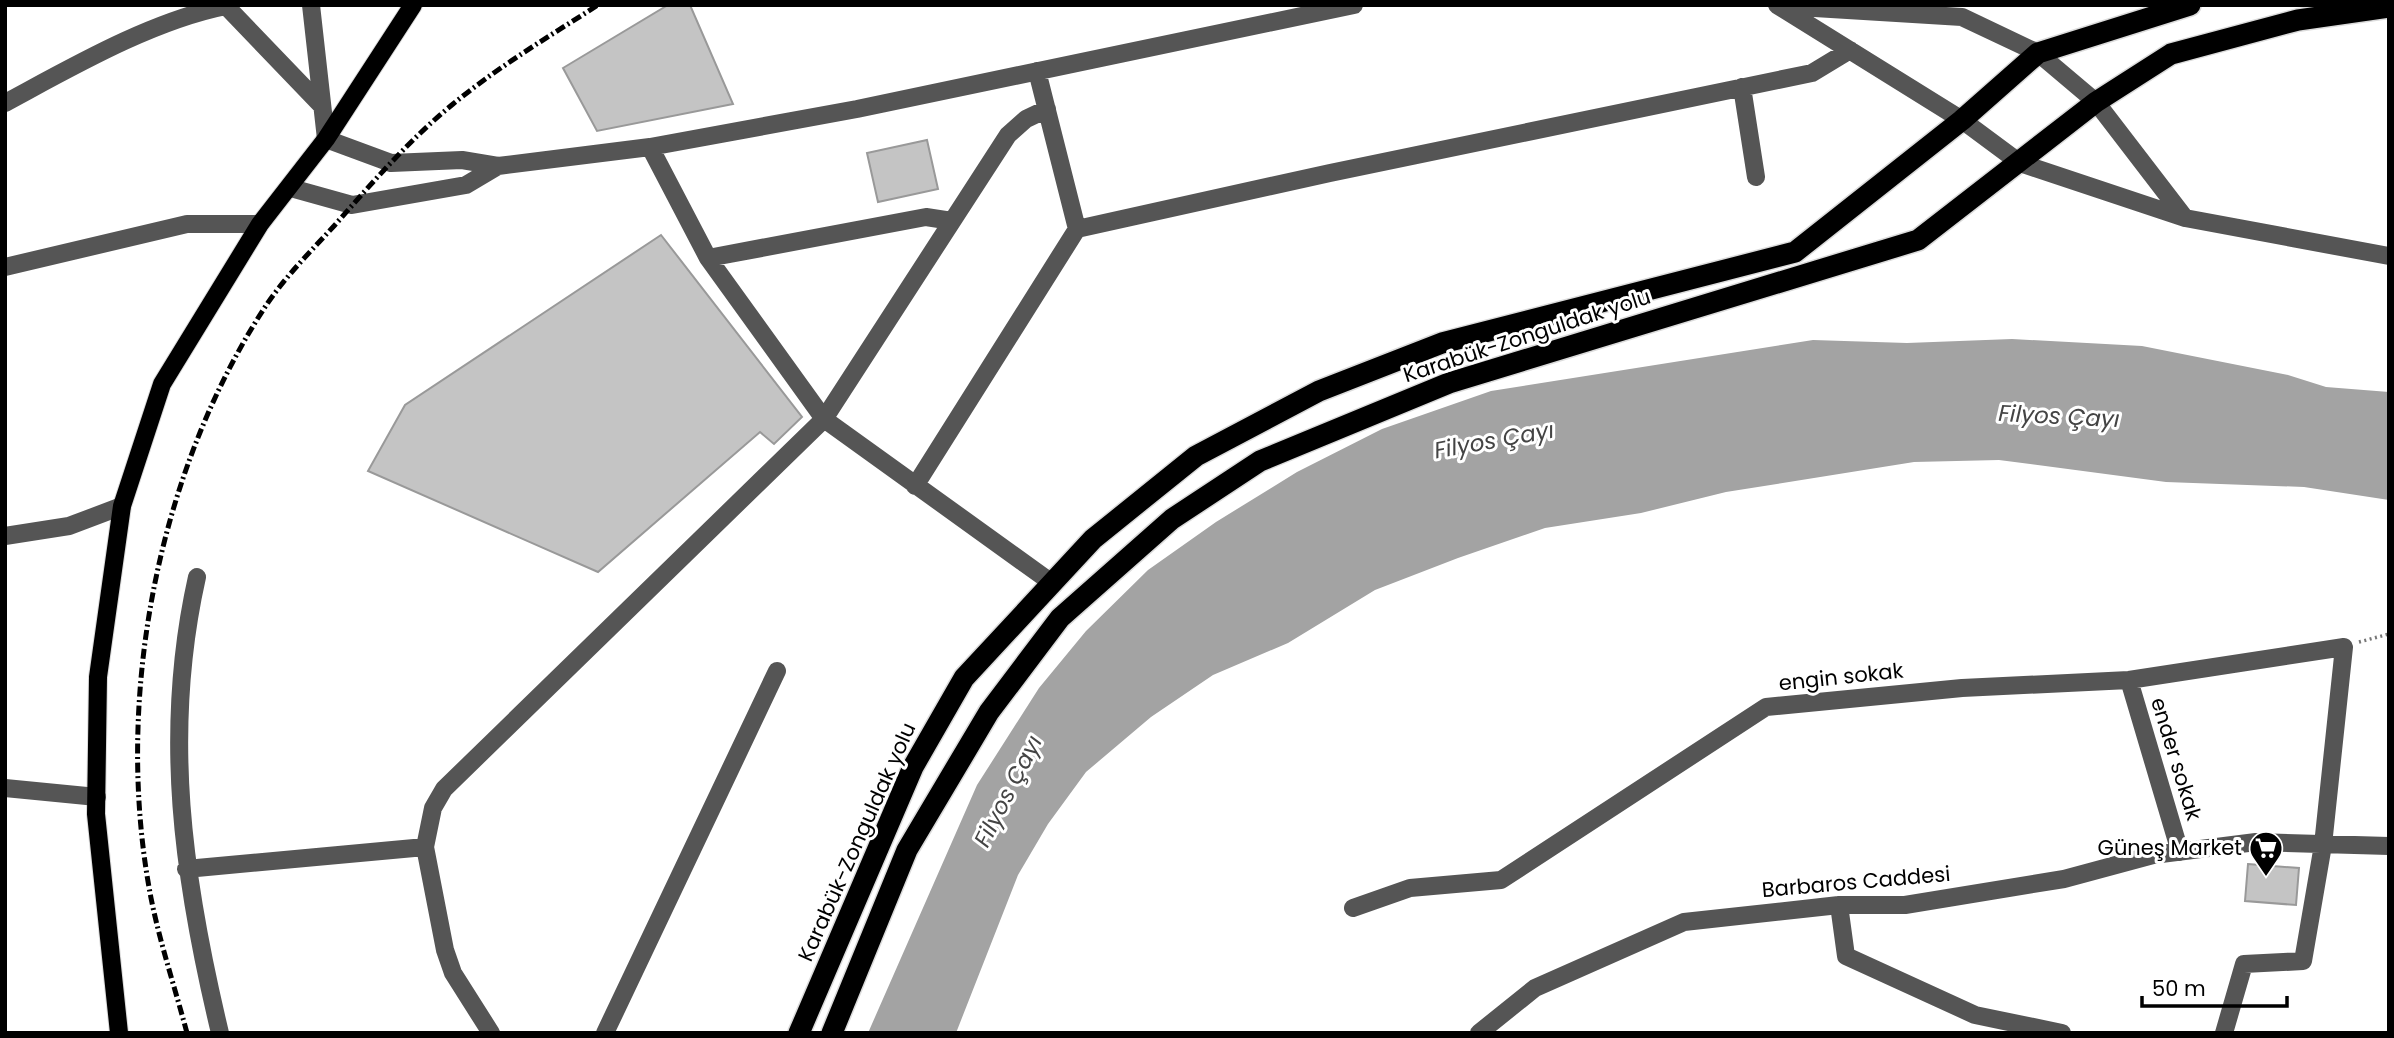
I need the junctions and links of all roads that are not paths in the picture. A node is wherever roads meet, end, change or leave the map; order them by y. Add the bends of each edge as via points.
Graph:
1 (310, 5) edge
2 (413, 5) edge
3 (1354, 5) edge
4 (2190, 5) edge
5 (1778, 6) edge
6 (2389, 7) edge
7 (1850, 51) junction
8 (2038, 53) junction
9 (1037, 71) junction
10 (1742, 87) junction
11 (2095, 102) junction
12 (5, 103) edge
13 (322, 106) junction
14 (1047, 109) junction
15 (1962, 120) junction
16 (326, 139) junction
17 (650, 147) junction
18 (2020, 163) junction
19 (498, 166) junction
20 (1756, 177) dead end
21 (291, 188) junction
22 (2185, 218) junction
23 (952, 221) junction
24 (260, 225) junction
25 (1077, 229) junction
26 (2389, 256) edge
27 (708, 258) junction
28 (5, 267) edge
29 (824, 419) junction
30 (915, 486) junction
31 (122, 506) junction
32 (5, 536) edge
33 (197, 576) dead end
34 (1052, 583) junction
35 (777, 671) dead end
36 (2129, 680) junction
37 (5, 789) edge
38 (97, 797) junction
39 (2323, 845) junction
40 (2389, 846) edge
41 (425, 847) junction
42 (2180, 852) junction
43 (186, 869) junction
44 (1839, 905) junction
45 (1353, 908) dead end
46 (120, 1033) edge
47 (220, 1033) edge
48 (491, 1033) edge
49 (606, 1033) edge
50 (799, 1033) edge
51 (832, 1033) edge
52 (1479, 1033) edge
53 (2062, 1033) edge
54 (2224, 1033) edge

1 - 13 street
2 - 16 main road
3 - 9 street
4 - 8 highway, Karabük-Zonguldak yolu
5 - 7 street
5 - 8 street via 1962,17
6 - 11 highway, Karabük-Zonguldak yolu via 2298,20 2171,54
7 - 10 street via 1812,73
7 - 15 street
8 - 11 street
8 - 15 highway, Karabük-Zonguldak yolu
9 - 14 street
9 - 17 street
10 - 20 street
10 - 25 street
11 - 18 highway, Karabük-Zonguldak yolu
11 - 22 street
12 - 13 street via 95,55 226,6
13 - 16 street
14 - 23 street via 1026,118 1008,135
14 - 25 street
15 - 18 street
15 - 34 highway, Karabük-Zonguldak yolu via 1795,252 1442,343 1319,391 1196,457 1093,539
16 - 19 street via 391,163 462,160
16 - 21 main road
17 - 19 street
17 - 27 street
18 - 22 street
18 - 51 highway, Karabük-Zonguldak yolu via 1918,240 1449,383 1260,461 1172,519 1060,618 989,712 907,850
19 - 21 street via 466,185 352,205
21 - 24 main road
22 - 26 street
23 - 27 street via 926,217
23 - 29 street
24 - 28 street via 187,224
24 - 31 main road via 162,384
25 - 30 street
27 - 29 street
29 - 30 street
29 - 41 street via 444,789 433,808
30 - 34 street
31 - 32 street via 68,526
31 - 38 main road via 98,677
33 - 43 street via 179,706
34 - 50 highway, Karabük-Zonguldak yolu via 964,678 913,766
35 - 49 street
36 - 39 street, engin sokak via 2344,648
36 - 42 street, ender sokak
36 - 45 street, engin sokak via 1962,688 1766,708 1501,880 1410,888
37 - 38 street
38 - 46 main road
39 - 40 street, Barbaros Caddesi
39 - 42 street, Barbaros Caddesi via 2256,842
39 - 54 street via 2303,961 2244,964
41 - 43 street
41 - 48 street via 453,973
42 - 44 street, Barbaros Caddesi via 2064,878 1905,905
43 - 47 street
44 - 52 street, Barbaros Caddesi via 1684,922 1535,988
44 - 53 street via 1846,956 1975,1015

